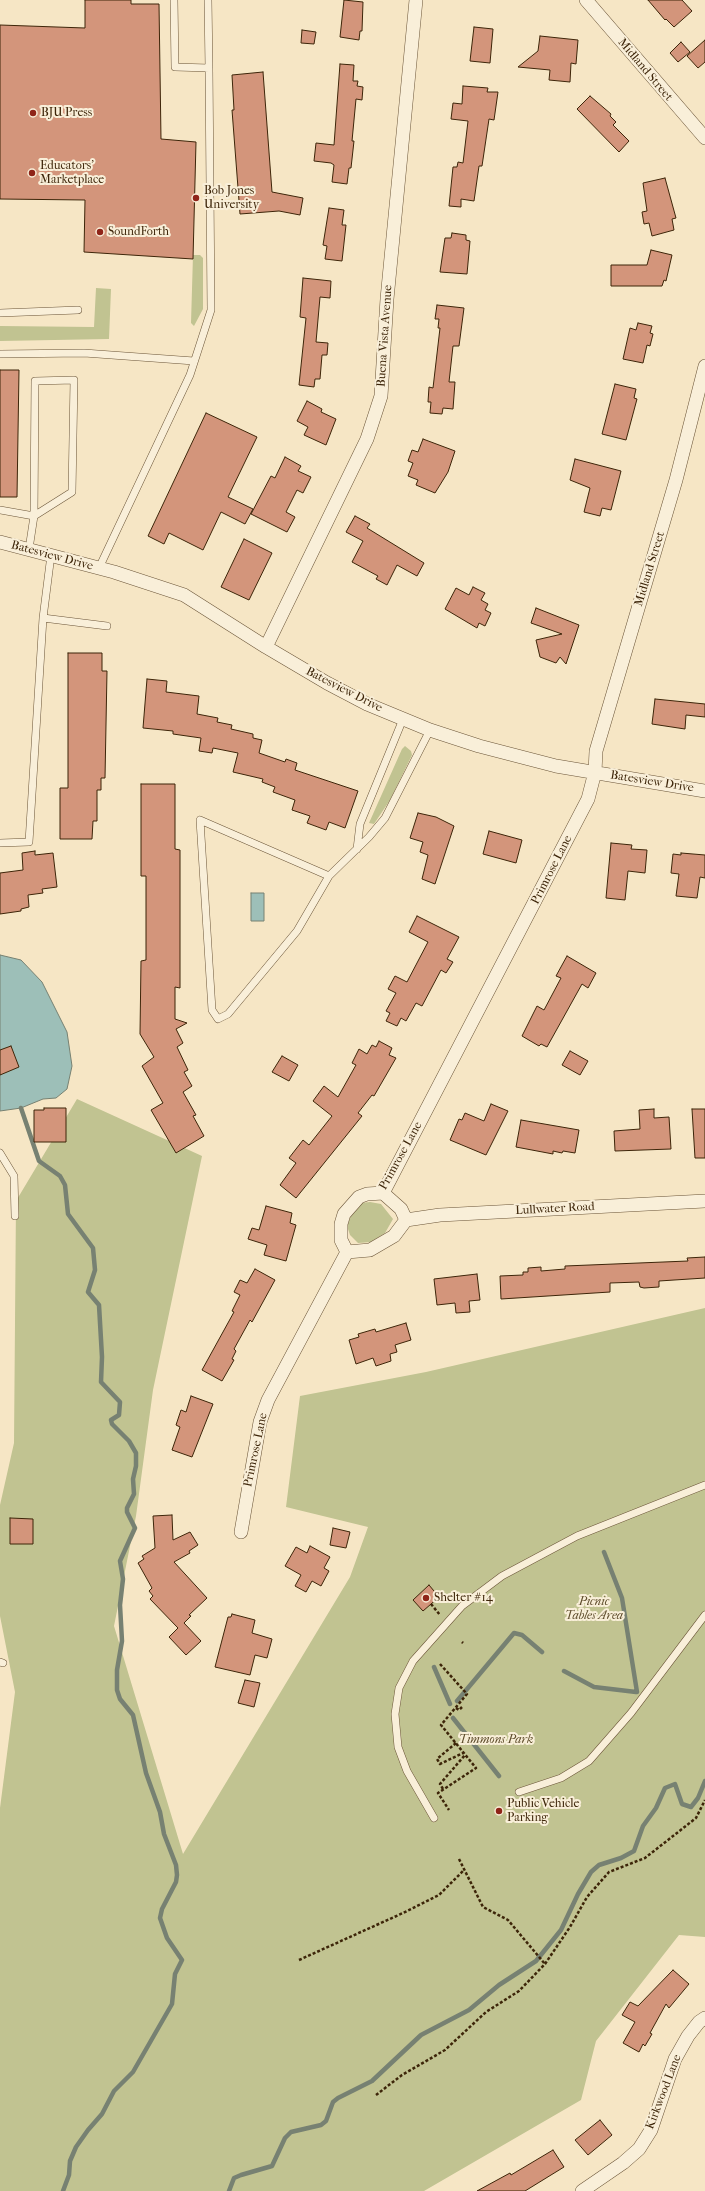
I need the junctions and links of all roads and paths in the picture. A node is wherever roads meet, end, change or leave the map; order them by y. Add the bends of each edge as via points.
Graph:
1 (174, 0) edge
2 (208, 0) edge
3 (416, 0) edge
4 (586, 0) edge
5 (209, 68) junction
6 (705, 138) edge
7 (78, 310) dead end
8 (0, 313) edge
9 (0, 354) edge
10 (194, 361) junction
11 (705, 366) edge
12 (702, 393) edge
13 (0, 510) edge
14 (34, 516) junction
15 (0, 542) edge
16 (29, 549) junction
17 (51, 555) junction
18 (99, 568) junction
19 (43, 618) junction
20 (107, 626) dead end
21 (266, 648) junction
22 (403, 719) junction
23 (430, 730) junction
24 (595, 772) junction
25 (705, 791) edge
26 (0, 843) edge
27 (357, 850) junction
28 (329, 876) junction
29 (0, 1153) edge
30 (382, 1193) junction
31 (705, 1201) edge
32 (15, 1216) dead end
33 (406, 1220) junction
34 (347, 1252) junction
35 (705, 1485) edge
36 (241, 1532) dead end
37 (431, 1604) dead end
38 (705, 1616) edge
39 (443, 1619) dead end
40 (440, 1664) dead end
41 (462, 1707) dead end
42 (456, 1708) junction
43 (456, 1743) junction
44 (464, 1754) junction
45 (444, 1789) junction
46 (519, 1792) dead end
47 (705, 1800) edge
48 (449, 1810) dead end
49 (434, 1818) dead end
50 (459, 1859) dead end
51 (464, 1870) junction
52 (298, 1960) dead end
53 (545, 1964) junction
54 (705, 2018) edge
55 (376, 2095) dead end
56 (582, 2191) edge

1 - 5 lane via 175,67
2 - 5 lane
3 - 21 street, Buena Vista Avenue via 387,299 381,396 366,439
4 - 6 street, Midland Street
5 - 10 lane via 211,310
7 - 8 lane
9 - 10 lane via 84,353
10 - 18 lane
11 - 12 street, Midland Street
12 - 24 street, Midland Street via 598,743
13 - 14 lane
14 - 14 lane via 35,381 74,380 72,492
14 - 16 lane
15 - 16 street, Batesview Drive
16 - 17 street, Batesview Drive
17 - 18 street, Batesview Drive
17 - 19 lane
18 - 21 street, Batesview Drive via 184,595
19 - 20 lane
19 - 26 lane via 30,842
21 - 22 street, Batesview Drive via 361,701
22 - 23 street, Batesview Drive
22 - 27 lane via 360,824
23 - 24 street, Batesview Drive via 556,766
23 - 27 lane via 385,818
24 - 25 street, Batesview Drive
24 - 30 street, Primrose Lane via 585,806
27 - 28 lane
28 - 28 lane via 297,931 228,1014 218,1018 212,1010 200,820
29 - 32 lane via 14,1176
30 - 33 street via 401,1209
30 - 34 street, Primrose Lane via 359,1197 344,1214 340,1231
31 - 33 street, Lullwater Road
33 - 34 street via 394,1236 370,1250
34 - 36 street, Primrose Lane via 268,1400 260,1422
35 - 49 lane via 577,1536 502,1576 462,1606 413,1661 399,1688 395,1714 398,1746 407,1771
37 - 39 path
38 - 46 lane via 631,1713 589,1761 561,1778
40 - 42 path via 467,1694
41 - 42 path via 459,1710
42 - 43 path via 441,1725
43 - 44 path
43 - 44 path via 437,1759 440,1764
44 - 45 path via 440,1784
44 - 45 path via 476,1768
45 - 48 path via 438,1793
47 - 53 path via 696,1818 645,1858 609,1872 587,1897
50 - 51 path
51 - 52 path via 439,1895 403,1914
51 - 53 path via 483,1907 508,1920
53 - 55 path via 519,1991 486,2012 445,2050 402,2075
54 - 56 street, Kirkwood Lane via 688,2036 675,2059 651,2130 639,2148 623,2163

